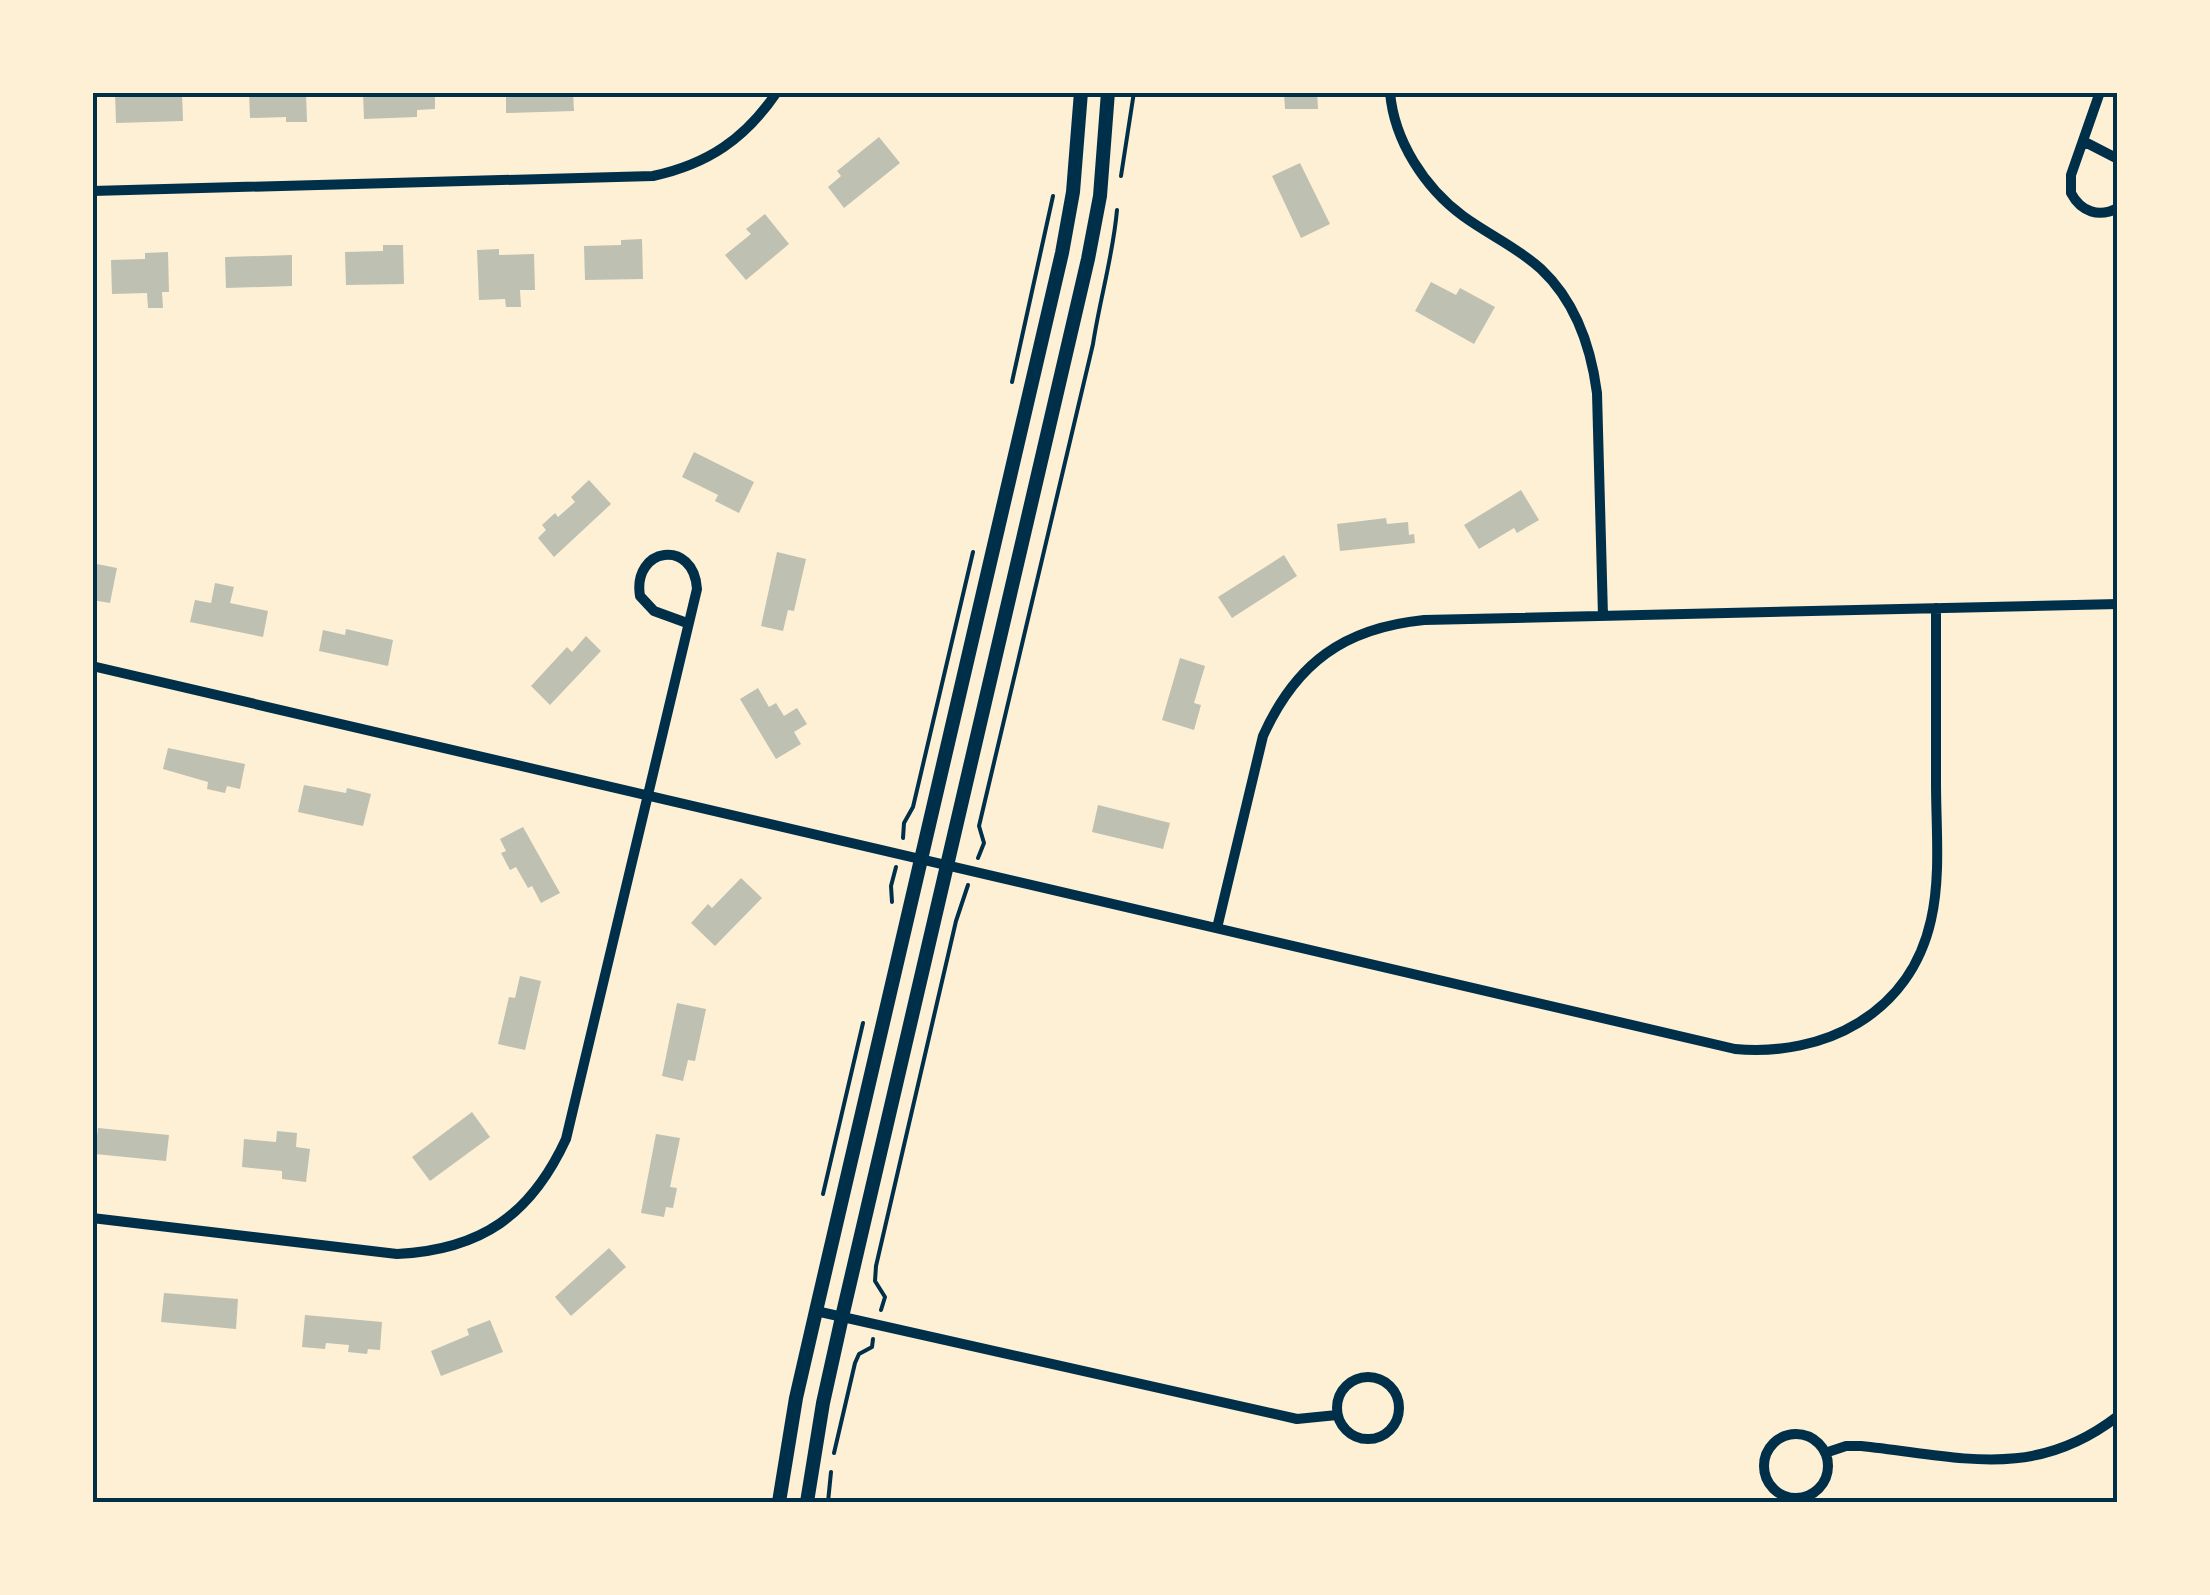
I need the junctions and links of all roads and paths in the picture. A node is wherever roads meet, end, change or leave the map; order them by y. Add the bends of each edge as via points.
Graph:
1 (777, 92) edge
2 (1081, 92) edge
3 (1108, 92) edge
4 (1134, 92) edge
5 (1390, 92) edge
6 (2100, 92) edge
7 (2083, 141) junction
8 (2118, 159) edge
9 (1120, 178) dead end
10 (1056, 180) dead end
11 (92, 192) edge
12 (1118, 196) dead end
13 (2118, 208) edge
14 (1012, 387) dead end
15 (976, 540) dead end
16 (2118, 604) edge
17 (1936, 608) junction
18 (1603, 616) junction
19 (687, 623) junction
20 (92, 666) edge
21 (646, 794) junction
22 (900, 854) junction
23 (920, 859) junction
24 (946, 866) junction
25 (973, 872) junction
26 (888, 918) dead end
27 (1217, 928) junction
28 (865, 1014) dead end
29 (822, 1202) dead end
30 (92, 1218) edge
31 (816, 1311) junction
32 (842, 1316) junction
33 (876, 1324) junction
34 (1337, 1415) junction
35 (2118, 1416) edge
36 (1825, 1453) junction
37 (779, 1502) edge
38 (807, 1502) edge
39 (828, 1502) edge

1 - 11 street via 738,140 684,169 652,176
2 - 23 main road via 1062,253
3 - 24 main road via 1088,259
4 - 9 path
5 - 18 street via 1402,139 1438,195 1543,271 1582,329 1597,394
6 - 7 street
7 - 8 street
7 - 13 street via 2071,193 2089,212
10 - 14 path
12 - 25 path via 1111,265
15 - 22 path
16 - 17 street
17 - 18 street
17 - 27 street via 1931,922 1894,993 1848,1030 1791,1049 1735,1048
18 - 27 street via 1394,623 1338,644 1313,662 1262,736
19 - 19 street via 696,576 685,560 657,557 640,574 640,596 654,611
19 - 21 street
20 - 21 street
21 - 22 street
21 - 30 street via 566,1139 532,1197 512,1216 458,1246 397,1254
22 - 23 street
22 - 26 path
23 - 24 street
23 - 31 main road
24 - 25 street
24 - 32 main road
25 - 27 street
25 - 33 path via 883,1236 875,1281 885,1297
28 - 29 path
31 - 32 street
31 - 37 main road
32 - 33 street
32 - 38 main road
33 - 34 street via 1297,1419
33 - 39 path via 872,1346 859,1354 850,1377
34 - 34 street via 1349,1433 1382,1436 1396,1421 1398,1398 1383,1380 1360,1377 1343,1388
35 - 36 street via 2072,1446 2011,1460 1861,1446
36 - 36 street via 1803,1434 1783,1436 1764,1458 1766,1478 1780,1494 1805,1496 1824,1480

